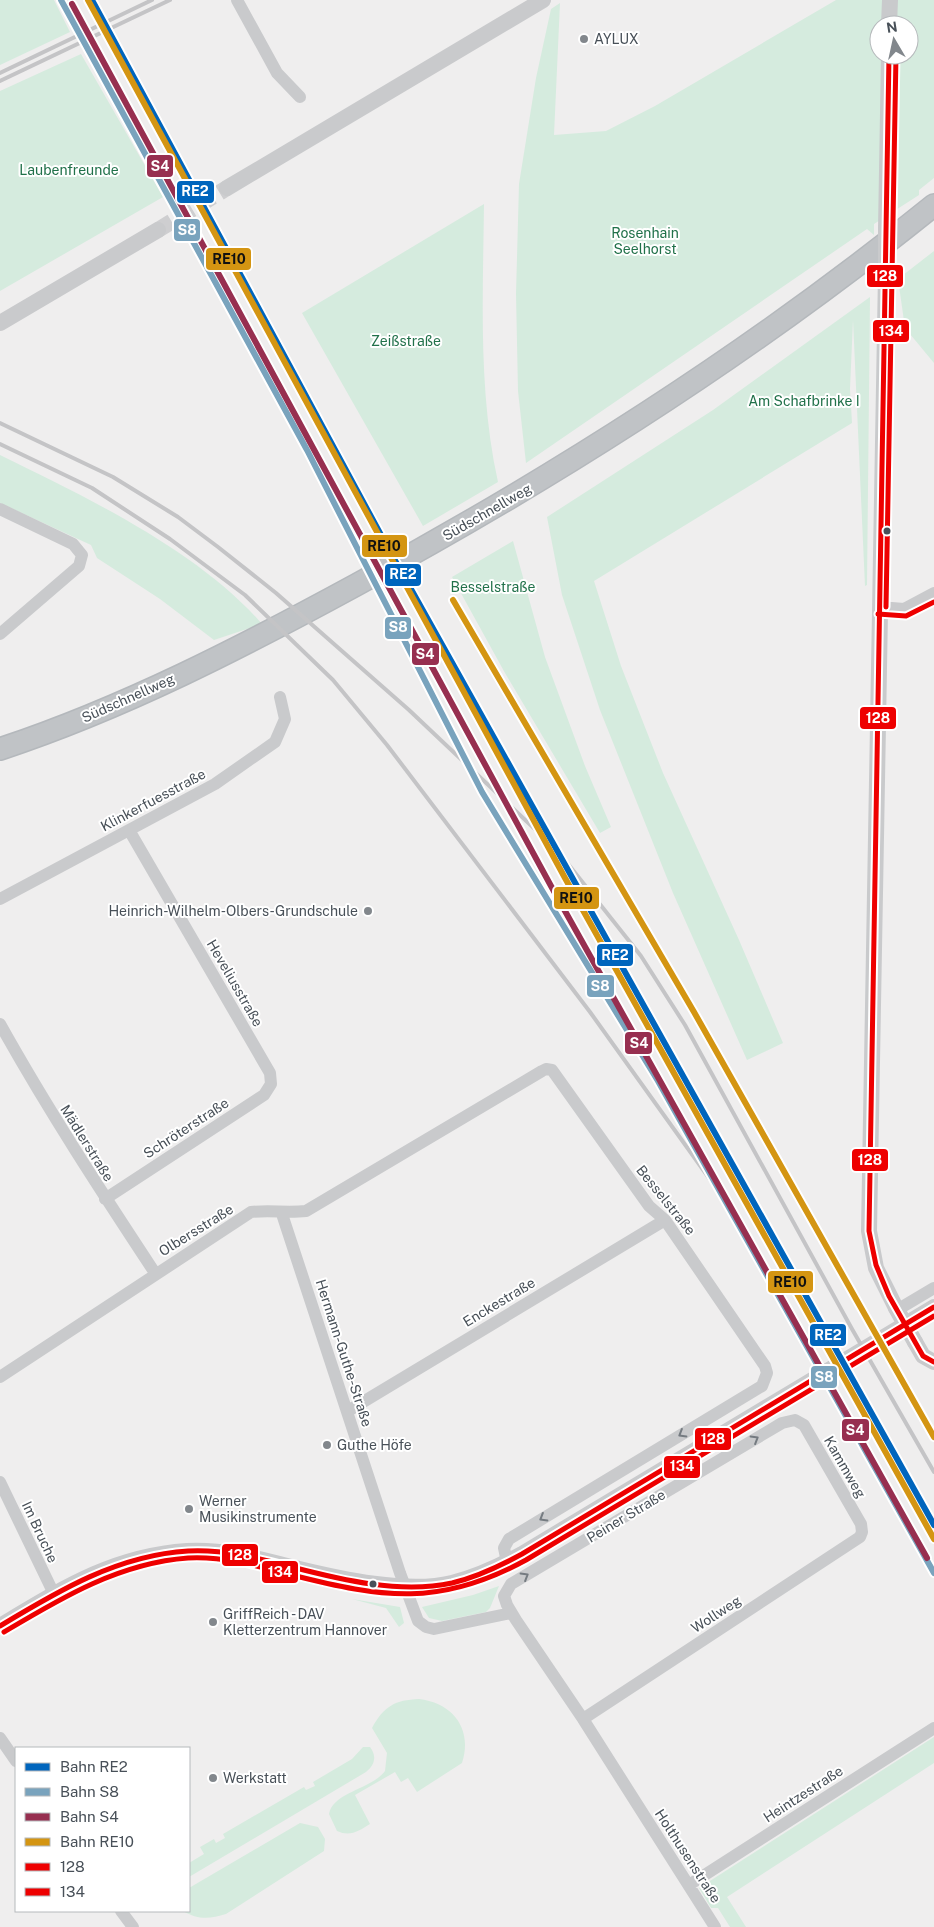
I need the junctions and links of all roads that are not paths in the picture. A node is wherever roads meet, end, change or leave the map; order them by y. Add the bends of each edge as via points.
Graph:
1 (237, 0) edge
2 (543, 0) edge
3 (890, 0) edge
4 (889, 15) edge
5 (889, 65) edge
6 (300, 97) dead end
7 (227, 188) tunnel mouth
8 (934, 205) edge
9 (934, 222) edge
10 (158, 230) tunnel mouth
11 (0, 323) edge
12 (0, 509) edge
13 (934, 593) edge
14 (879, 607) junction
15 (0, 634) edge
16 (280, 697) dead end
17 (0, 749) edge
18 (0, 762) edge
19 (129, 830) junction
20 (0, 900) edge
21 (0, 1024) edge
22 (550, 1069) joint
23 (270, 1073) joint
24 (105, 1199) junction
25 (282, 1214) junction
26 (665, 1220) junction
27 (155, 1273) junction
28 (934, 1288) edge
29 (901, 1307) junction
30 (934, 1307) edge
31 (934, 1362) edge
32 (0, 1377) edge
33 (348, 1411) junction
34 (795, 1420) joint
35 (0, 1482) edge
36 (862, 1532) joint
37 (507, 1562) junction
38 (406, 1587) junction
39 (54, 1594) junction
40 (511, 1613) junction
41 (0, 1626) edge
42 (583, 1719) junction
43 (934, 1728) edge
44 (0, 1738) edge
45 (15, 1760) edge
46 (689, 1885) junction
47 (122, 1912) edge
48 (133, 1927) edge
49 (716, 1927) edge

1 - 6 street via 276,73
2 - 7 street
3 - 4 street
5 - 14 street, bridge
8 - 17 highway, Südschnellweg via 836,282 749,343 591,450 502,504 272,630 84,718
9 - 18 highway, Südschnellweg via 765,349 598,461 516,511 287,637 168,695 89,730
10 - 11 street
12 - 15 street via 73,544 82,555 79,566
13 - 14 street via 904,609
14 - 29 street via 869,1232 876,1268
16 - 19 street, Klinkerfuesstraße via 285,719 275,742 215,784
19 - 20 street, Klinkerfuesstraße
19 - 23 street, Heveliusstraße
21 - 24 street, Mädlerstraße
22 - 25 street, Olbersstraße via 542,1070 306,1211
22 - 26 street, Besselstraße via 649,1206
23 - 24 street, Schröterstraße via 270,1084 264,1095
24 - 27 street, Mädlerstraße
25 - 27 street, Olbersstraße via 251,1212
25 - 33 street, Hermann-Guthe-Straße
26 - 33 street, Enckestraße
26 -> 37 street, Besselstraße via 765,1366 762,1386 509,1539 504,1548
27 - 32 street, Olbersstraße
28 - 29 street
29 - 31 street, bridge via 923,1356
30 - 37 street, Peiner Straße
33 - 38 street, Hermann-Guthe-Straße
34 - 36 street, Kammweg via 804,1425 861,1524
40 -> 34 street, Peiner Straße via 504,1596 510,1584 782,1423
35 - 39 street, Im Bruche
36 - 42 street, Wollweg via 855,1542
37 - 38 street, Peiner Straße via 452,1583
38 - 39 street, Peiner Straße via 300,1569 243,1555 190,1551 162,1553 104,1568
38 - 40 street via 418,1621 434,1629
39 - 41 street, Peiner Straße
40 - 42 street, Holthusenstraße
42 - 46 street, Holthusenstraße
43 - 46 street, Heintzestraße
44 - 45 street
46 - 49 street, Holthusenstraße
47 - 48 street

